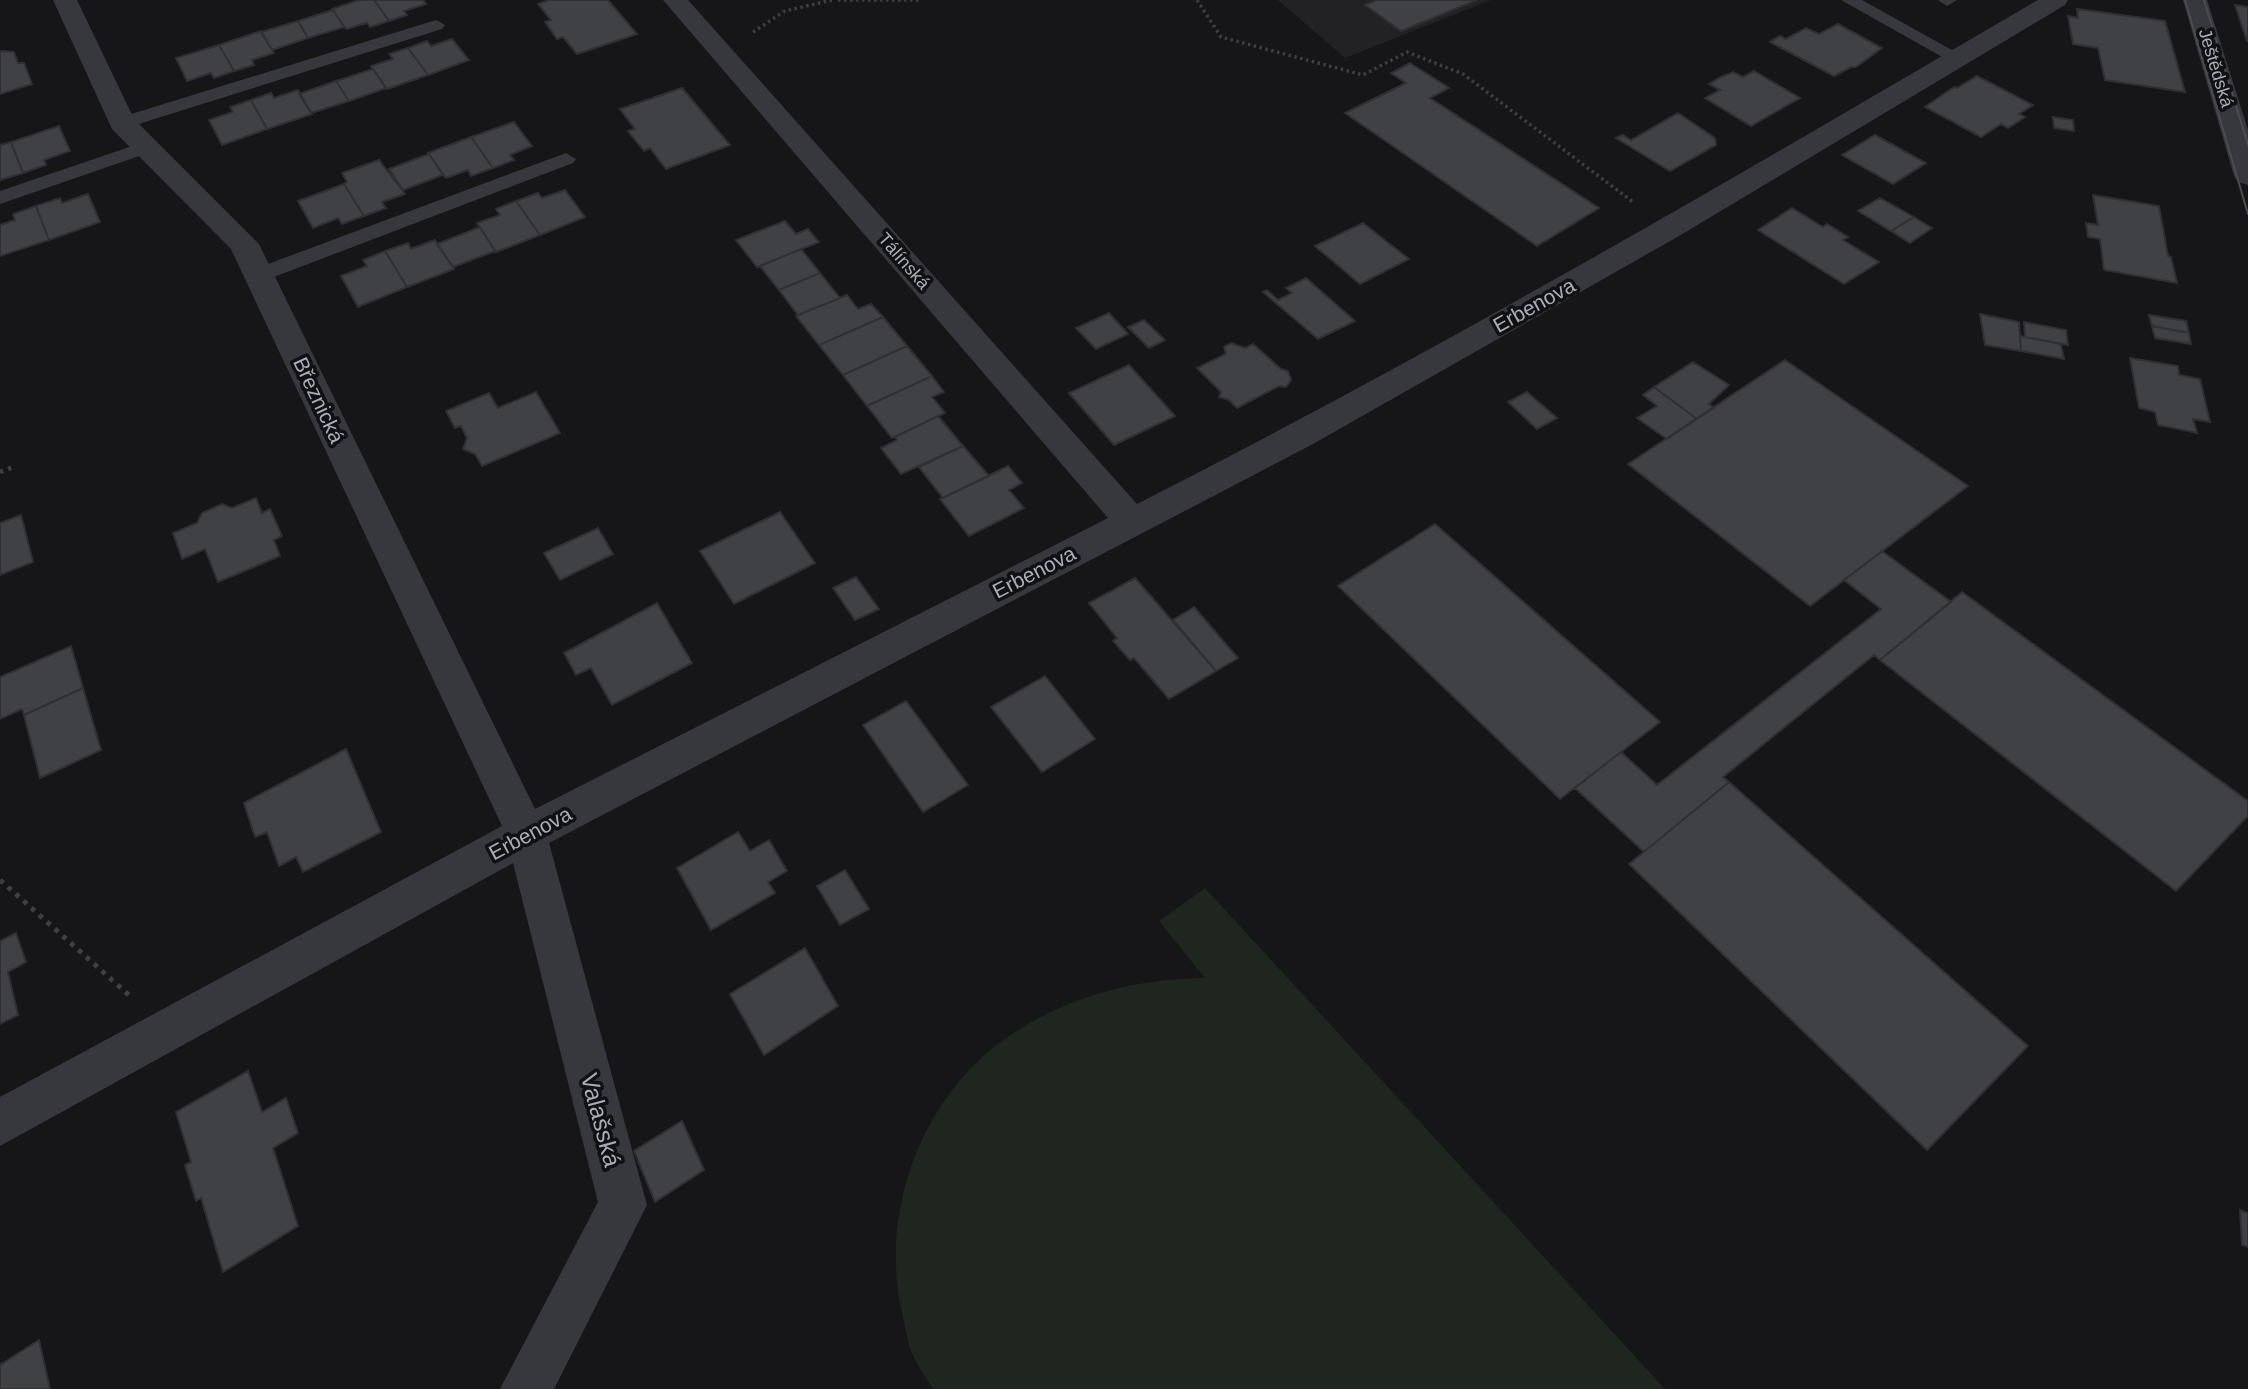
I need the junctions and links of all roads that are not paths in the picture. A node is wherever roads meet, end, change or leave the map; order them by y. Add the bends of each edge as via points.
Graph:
1 (65, 0) edge
2 (675, 0) edge
3 (1849, 0) edge
4 (2056, 0) edge
5 (2195, 0) edge
6 (436, 25) dead end
7 (1959, 60) junction
8 (2237, 100) edge
9 (122, 123) junction
10 (147, 147) junction
11 (566, 159) dead end
12 (2248, 176) edge
13 (0, 198) edge
14 (259, 275) junction
15 (1132, 522) junction
16 (526, 834) junction
17 (0, 1123) edge
18 (526, 1389) edge

1 - 9 street, Březnická
2 - 15 street, Tálínská
3 - 7 lane
4 - 7 street, Erbenova
5 - 8 street, Ještědská
6 - 9 lane
7 - 15 street, Erbenova via 1301,435
8 - 12 street, Ještědská
9 - 10 street, Březnická
10 - 13 lane
10 - 14 street, Březnická via 244,244
11 - 14 lane
14 - 16 street, Březnická
15 - 16 street, Erbenova
16 - 17 street, Erbenova
16 - 18 street, Valašská via 623,1205

